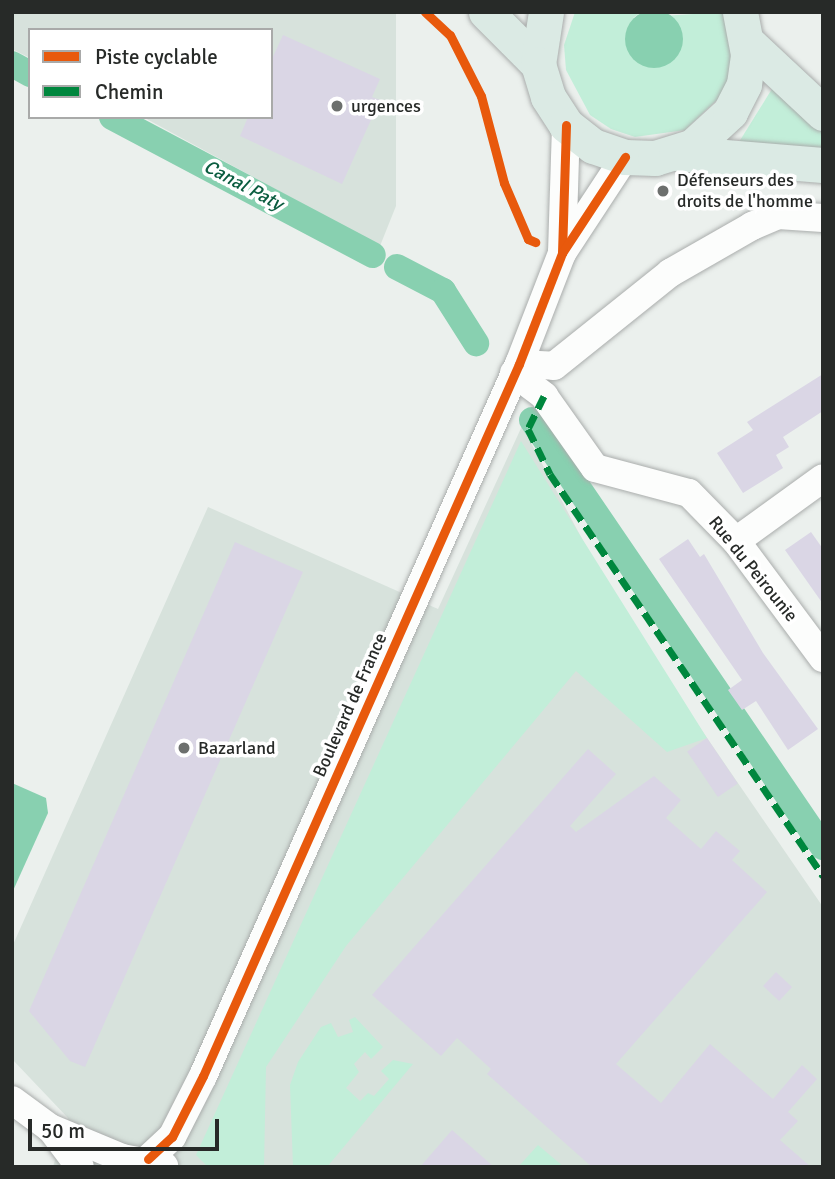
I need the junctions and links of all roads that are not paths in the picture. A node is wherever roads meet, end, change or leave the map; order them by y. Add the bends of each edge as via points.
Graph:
1 (486, 12) edge
2 (546, 12) edge
3 (743, 27) edge
4 (538, 64) junction
5 (823, 113) edge
6 (566, 125) junction
7 (673, 153) junction
8 (625, 157) junction
9 (823, 165) edge
10 (823, 218) edge
11 (562, 253) junction
12 (517, 369) junction
13 (823, 478) edge
14 (736, 541) junction
15 (823, 658) edge
16 (12, 1100) edge
17 (50, 1128) junction
18 (172, 1137) junction
19 (136, 1163) edge
20 (80, 1167) edge
21 (176, 1167) edge

1 - 4 main road
2 - 4 main road
3 - 5 main road
3 - 7 main road via 744,84 730,112 710,134
4 - 6 main road via 548,97
6 - 8 main road via 593,146
6 - 11 street, Boulevard de France
7 - 8 main road
7 - 9 main road
8 - 11 street, Boulevard de France
10 - 12 street via 778,215 752,226 670,273 554,366
11 - 12 street, Boulevard de France
12 - 14 street, Rue du Peirounie via 544,396 595,468 689,493
12 - 18 street, Boulevard de France
13 - 14 street
14 - 15 street, Rue du Peirounie
16 - 17 street
17 - 19 street
17 - 20 street
18 - 19 street, Boulevard de France
18 - 21 street

